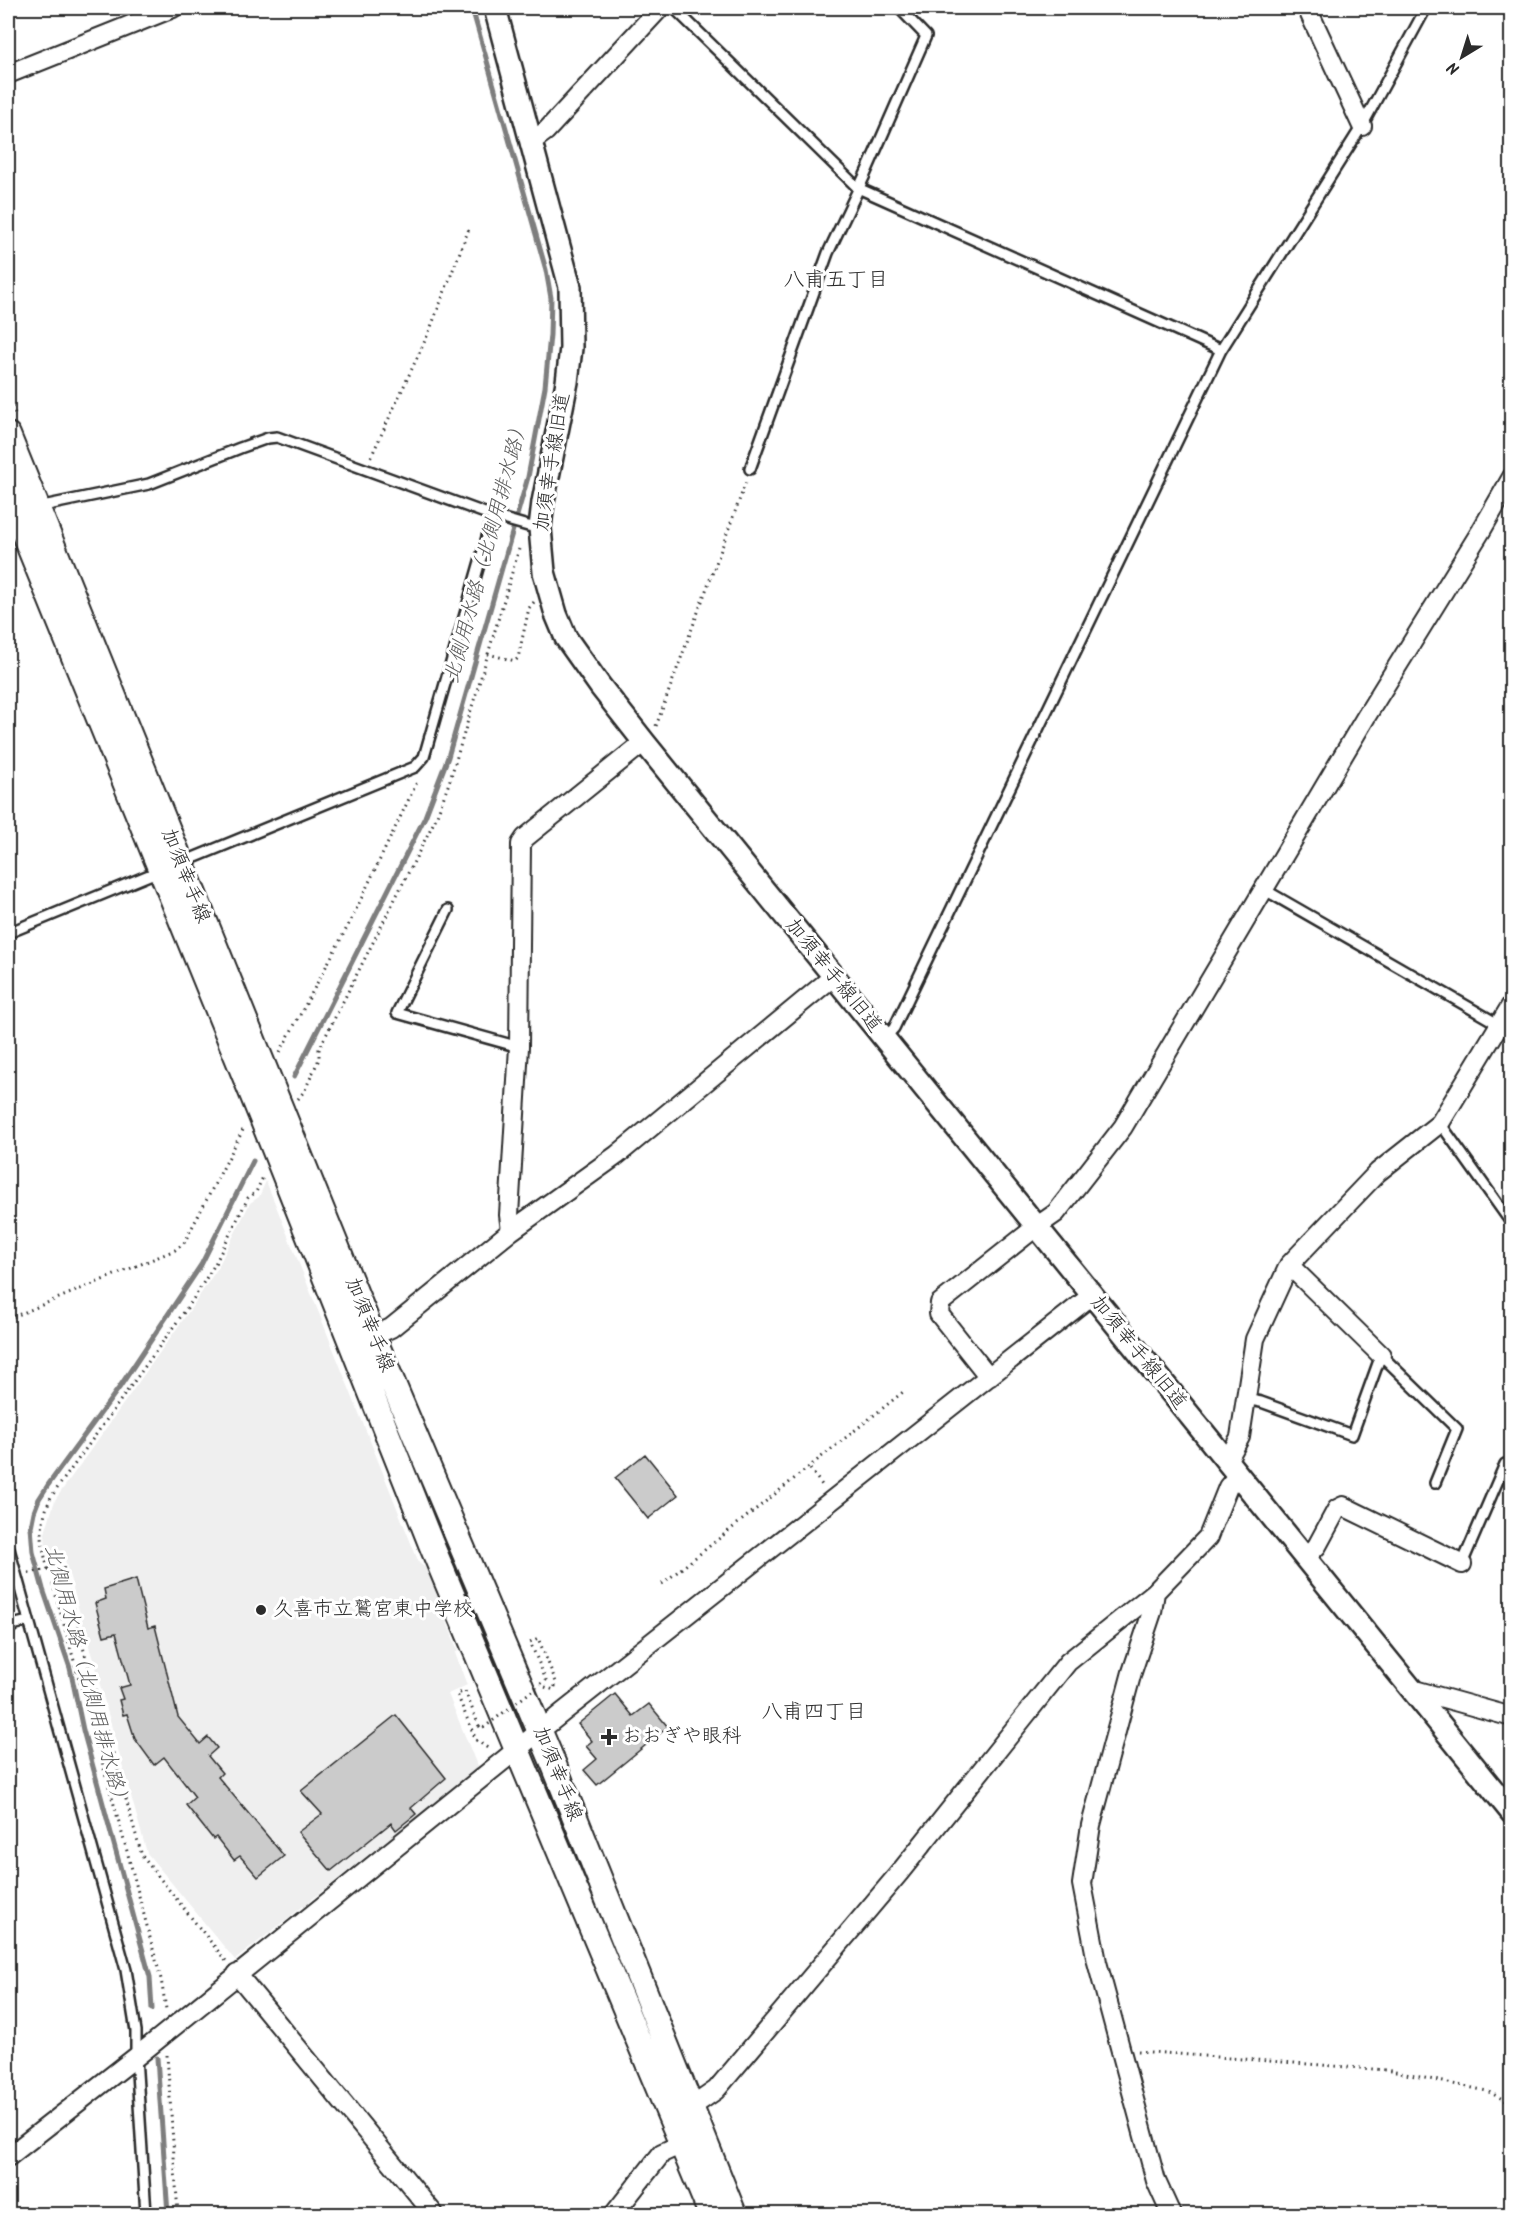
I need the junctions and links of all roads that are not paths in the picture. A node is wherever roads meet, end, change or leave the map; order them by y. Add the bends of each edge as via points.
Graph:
1 (173, 8) edge
2 (495, 8) edge
3 (660, 8) edge
4 (674, 8) edge
5 (899, 8) edge
6 (1307, 8) edge
7 (1426, 8) edge
8 (8, 74) edge
9 (1362, 126) junction
10 (530, 142) junction
11 (858, 188) junction
12 (1221, 350) junction
13 (8, 435) edge
14 (750, 469) road end
15 (1512, 477) edge
16 (17, 510) edge
17 (493, 516) junction
18 (534, 527) junction
19 (644, 742) junction
20 (171, 867) junction
21 (1265, 890) junction
22 (448, 910) dead end
23 (8, 933) edge
24 (834, 976) junction
25 (1512, 1004) edge
26 (1505, 1028) edge
27 (884, 1039) junction
28 (519, 1047) junction
29 (1440, 1123) junction
30 (1512, 1224) edge
31 (1036, 1227) junction
32 (511, 1231) junction
33 (1289, 1265) junction
34 (1091, 1296) junction
35 (373, 1336) junction
36 (1381, 1354) junction
37 (989, 1377) junction
38 (1245, 1399) junction
39 (1512, 1467) edge
40 (1232, 1468) junction
41 (1435, 1483) dead end
42 (8, 1545) edge
43 (1305, 1559) junction
44 (1462, 1564) joint
45 (1155, 1592) junction
46 (29, 1621) junction
47 (8, 1630) edge
48 (1411, 1689) junction
49 (1512, 1717) edge
50 (540, 1731) junction
51 (517, 1750) junction
52 (1512, 1813) edge
53 (237, 1974) junction
54 (136, 2057) junction
55 (690, 2108) junction
56 (682, 2144) junction
57 (8, 2157) edge
58 (146, 2214) edge
59 (434, 2214) edge
60 (614, 2214) edge
61 (711, 2214) edge
62 (734, 2214) edge
63 (1171, 2214) edge

1 - 8 street
2 - 10 street, 加須幸手線旧道
3 - 10 street via 546,131
4 - 11 lane
5 - 11 lane via 926,36
6 - 9 street
7 - 9 lane
9 - 12 lane
10 - 18 street, 加須幸手線旧道 via 570,287 569,359
11 - 12 lane
11 - 14 lane via 828,253
12 - 27 lane via 894,1028
13 - 16 main road, 加須幸手線
15 - 21 street via 1366,715
16 - 17 lane via 148,484 277,437
16 - 20 main road, 加須幸手線
17 - 18 lane
17 - 20 lane via 424,757 415,767
18 - 19 street, 加須幸手線旧道 via 550,596 566,638
19 - 24 street, 加須幸手線旧道
19 - 28 street via 521,844
20 - 23 lane
20 - 35 main road, 加須幸手線 via 262,1063
20 - 51 main road, 加須幸手線 via 261,1116
21 - 26 lane
21 - 31 street via 1123,1127 1056,1213
22 - 28 lane via 397,1013
24 - 27 street, 加須幸手線旧道
24 - 32 street via 617,1155
25 - 26 street
26 - 29 street
27 - 31 street, 加須幸手線旧道
28 - 32 street
29 - 30 lane
29 - 33 street via 1378,1172
31 - 34 street, 加須幸手線旧道
31 - 37 street via 940,1304 939,1314
32 - 35 street via 391,1328
33 - 36 street
33 - 38 street via 1255,1339
34 - 37 street
34 - 40 street, 加須幸手線旧道
35 - 50 main road, 加須幸手線
36 - 38 lane via 1352,1435
36 - 41 lane via 1457,1429
37 - 50 street
38 - 40 street
39 - 44 lane via 1506,1464
40 - 43 street, 加須幸手線旧道
40 - 45 street via 1208,1537
42 - 46 lane
43 - 44 street via 1317,1546 1337,1509 1343,1506
43 - 48 street, 加須幸手線旧道
45 - 55 street via 1068,1662 900,1872 716,2090
45 - 63 street via 1091,1825 1082,1884 1096,1962 1120,2051 1156,2181
46 - 47 lane
46 - 54 lane via 126,1971 136,2031
48 - 49 street
48 - 52 street, 加須幸手線旧道
50 - 51 street
50 - 55 main road, 加須幸手線
51 - 53 street
51 - 56 main road, 加須幸手線
53 - 54 street
53 - 59 street
54 - 57 street
54 - 58 lane
55 - 62 main road, 加須幸手線
56 - 60 street via 662,2153
56 - 61 main road, 加須幸手線

